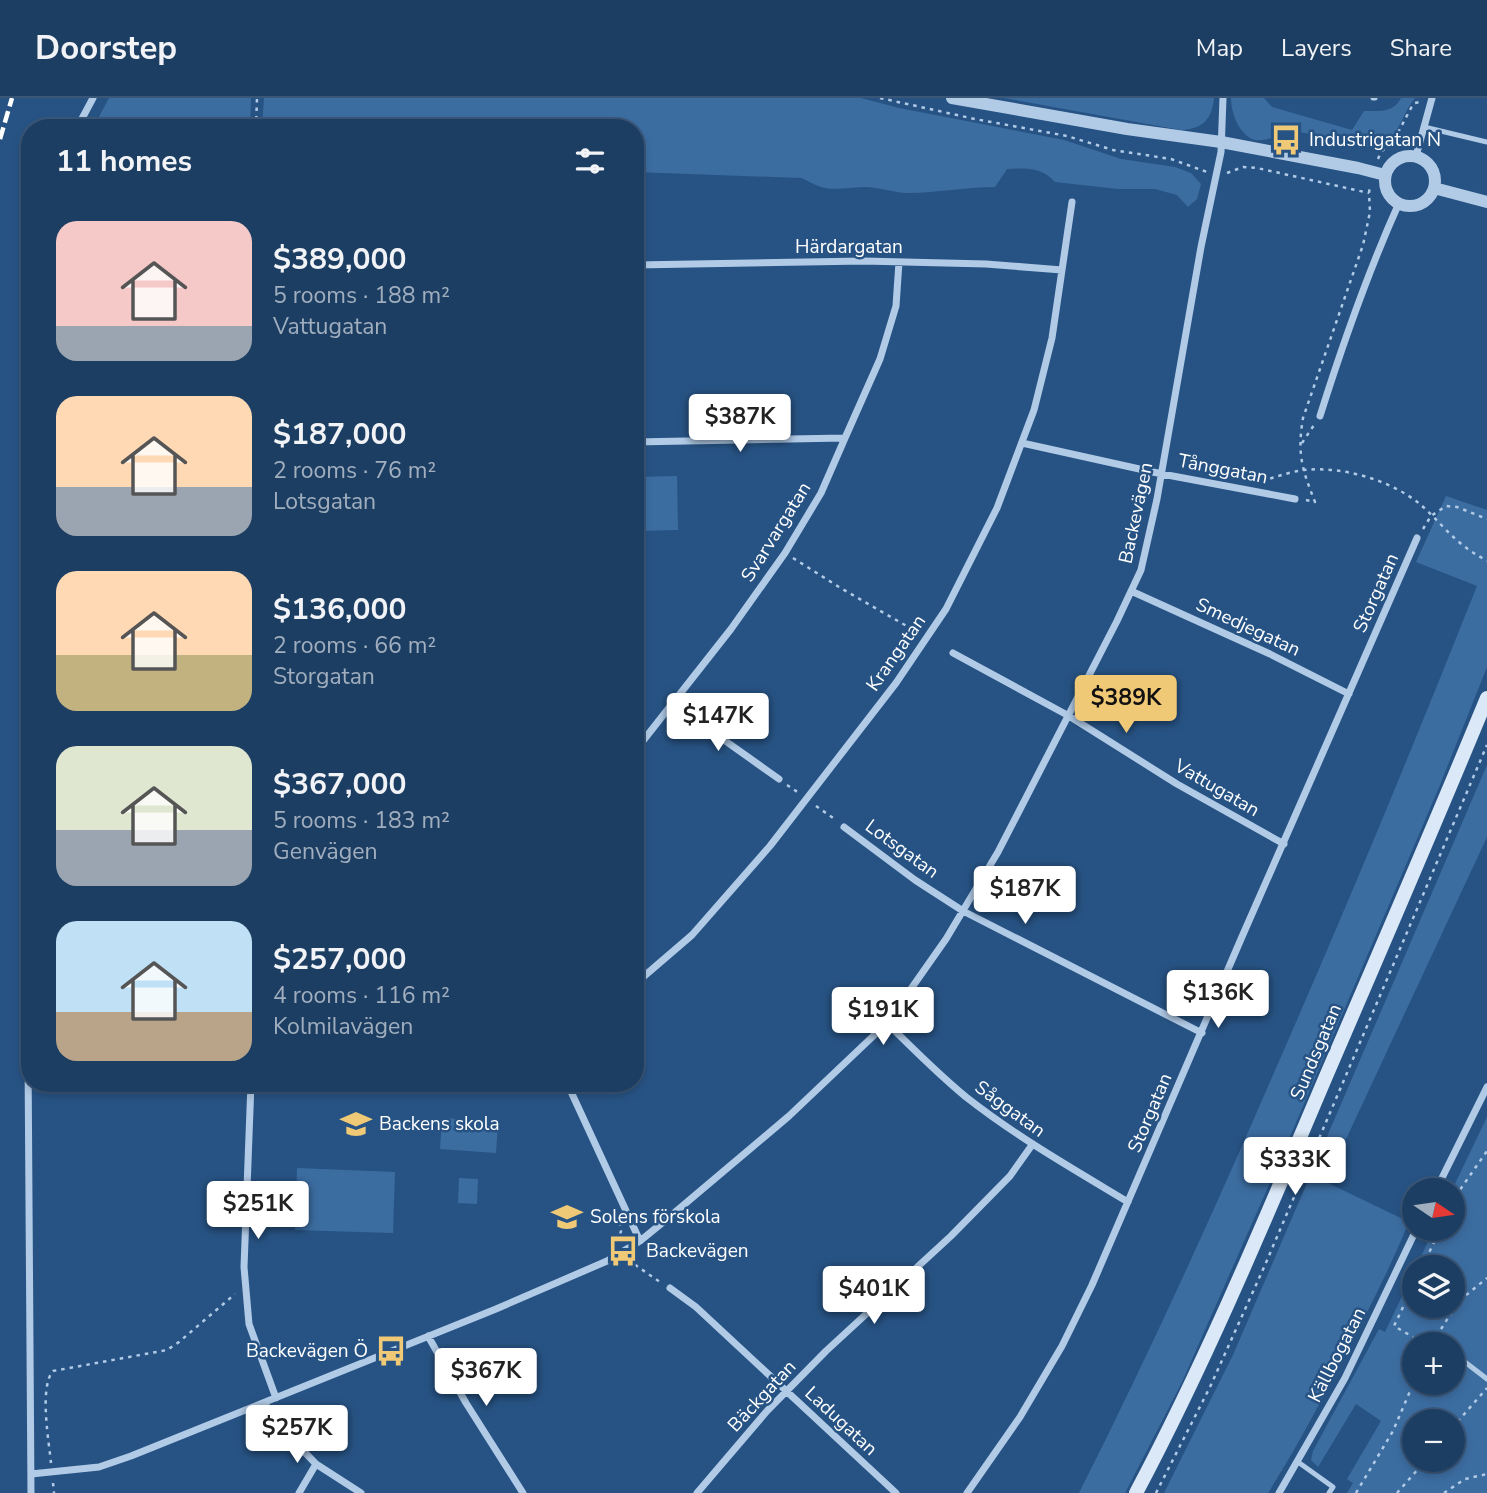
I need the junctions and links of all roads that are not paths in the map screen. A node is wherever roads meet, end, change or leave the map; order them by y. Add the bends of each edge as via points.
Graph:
1 (93, 98) edge
2 (952, 98) edge
3 (1223, 98) edge
4 (1432, 98) edge
5 (82, 119) edge
6 (1424, 127) junction
7 (1221, 142) junction
8 (1487, 142) edge
9 (1416, 156) junction
10 (1385, 175) junction
11 (1434, 188) junction
12 (1072, 202) dead end
13 (1487, 202) edge
14 (1399, 203) junction
15 (899, 262) junction
16 (644, 265) edge
17 (1061, 272) junction
18 (1320, 415) road end
19 (845, 438) junction
20 (644, 442) edge
21 (1022, 443) junction
22 (1162, 474) junction
23 (1295, 499) dead end
24 (1418, 538) road end
25 (1132, 591) junction
26 (953, 653) dead end
27 (1349, 694) junction
28 (1487, 698) edge
29 (673, 703) junction
30 (1069, 716) junction
31 (644, 740) edge
32 (779, 779) dead end
33 (844, 827) dead end
34 (1284, 844) junction
35 (963, 911) junction
36 (644, 976) edge
37 (887, 1023) junction
38 (1202, 1033) junction
39 (1487, 1087) edge
40 (28, 1092) edge
41 (251, 1092) edge
42 (571, 1092) edge
43 (1032, 1145) junction
44 (1442, 1178) edge
45 (1128, 1202) junction
46 (640, 1241) junction
47 (1411, 1241) edge
48 (670, 1288) dead end
49 (428, 1336) junction
50 (1465, 1362) edge
51 (1487, 1379) edge
52 (786, 1392) junction
53 (276, 1398) junction
54 (264, 1403) junction
55 (1298, 1462) junction
56 (316, 1464) junction
57 (31, 1475) junction
58 (31, 1493) edge
59 (299, 1493) edge
60 (361, 1493) edge
61 (523, 1493) edge
62 (697, 1493) edge
63 (896, 1493) edge
64 (967, 1493) edge
65 (1136, 1493) edge
66 (1279, 1493) edge
67 (1329, 1493) edge

1 - 5 street
2 - 7 street
3 - 7 street, Backevägen
4 - 6 street
6 - 8 lane
6 - 9 street
7 - 10 street
7 - 22 street, Backevägen
9 - 10 street via 1397,159
9 - 11 street via 1432,168
10 - 14 street via 1388,194
11 - 13 street
11 - 14 street via 1422,203
12 - 17 street, Krangatan
14 - 18 street via 1368,275
15 - 16 street, Härdargatan
15 - 17 street, Härdargatan
15 - 19 street, Svarvargatan via 896,306 880,359
17 - 21 street, Krangatan via 1052,338
19 - 20 street
19 - 29 street, Svarvargatan via 821,494 785,553
21 - 22 street, Tånggatan
21 - 36 street, Krangatan via 997,508 946,609 895,683 770,846 692,935
22 - 23 street, Tånggatan
22 - 25 street, Backevägen via 1141,570
24 - 27 street, Storgatan
25 - 27 street, Smedjegatan
25 - 30 street, Backevägen
26 - 30 street, Vattugatan
27 - 34 street, Storgatan
28 - 65 main road, Sundsgatan via 1239,1282
29 - 31 street, Svarvargatan
29 - 32 street
30 - 34 street, Vattugatan
30 - 35 street, Backevägen
33 - 35 street, Lotsgatan
34 - 38 street, Storgatan
35 - 37 street, Backevägen
35 - 38 street, Lotsgatan
37 - 43 street, Såggatan via 935,1071
37 - 46 street, Backevägen via 789,1116
38 - 45 street, Storgatan
39 - 44 street
40 - 57 street
41 - 53 street via 244,1267 249,1324
42 - 46 street
43 - 45 street, Såggatan
43 - 52 street, Bäckgatan via 1010,1177 951,1237
45 - 64 street, Storgatan via 1062,1346 1020,1418
46 - 49 street, Backevägen via 607,1261
47 - 55 street, Källbogatan via 1345,1378
48 - 52 street, Ladugatan
49 - 53 street, Backevägen
49 - 61 street
50 - 51 lane
52 - 62 street, Bäckgatan
52 - 63 street, Ladugatan
53 - 54 street, Backevägen
54 - 56 street
54 - 57 street, Backevägen via 99,1467
55 - 66 street, Källbogatan
55 - 67 lane via 1333,1487
56 - 59 street
56 - 60 street
57 - 58 street

